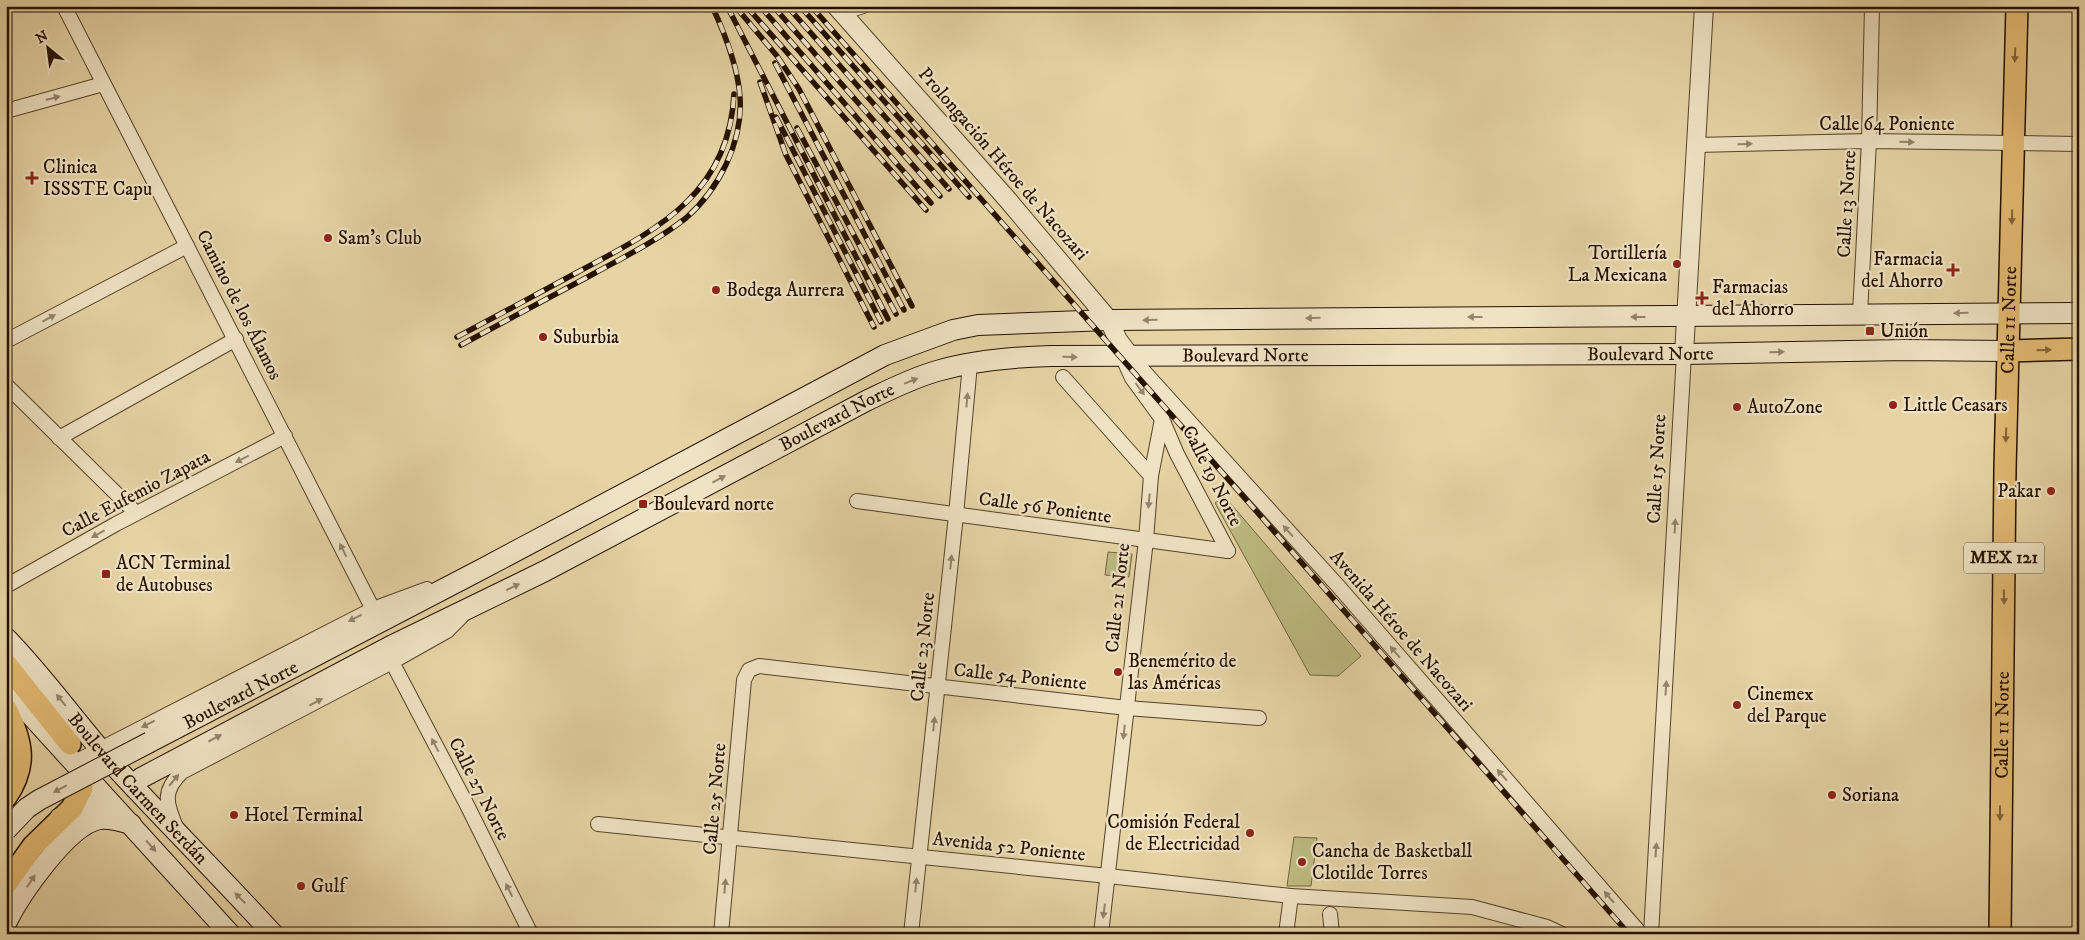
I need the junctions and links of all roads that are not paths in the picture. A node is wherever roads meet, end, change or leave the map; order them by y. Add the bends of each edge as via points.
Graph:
1 (64, 6) edge
2 (863, 6) edge
3 (1704, 6) edge
4 (1872, 6) edge
5 (2017, 6) edge
6 (839, 10) edge
7 (103, 84) junction
8 (6, 111) edge
9 (1869, 141) junction
10 (2013, 143) junction
11 (2079, 144) edge
12 (1696, 145) junction
13 (186, 246) junction
14 (2010, 313) junction
15 (2079, 313) edge
16 (1860, 314) junction
17 (1686, 317) junction
18 (1109, 320) junction
19 (236, 339) junction
20 (6, 341) edge
21 (2079, 349) edge
22 (1123, 351) junction
23 (2008, 351) junction
24 (1684, 354) junction
25 (970, 364) junction
26 (1063, 377) dead end
27 (6, 385) edge
28 (1162, 419) junction
29 (285, 436) junction
30 (59, 438) junction
31 (1151, 476) junction
32 (857, 501) dead end
33 (136, 513) junction
34 (956, 515) junction
35 (1146, 540) junction
36 (1228, 551) joint
37 (6, 586) edge
38 (470, 608) junction
39 (376, 615) junction
40 (6, 638) edge
41 (392, 662) junction
42 (6, 664) edge
43 (749, 670) joint
44 (938, 687) junction
45 (6, 688) edge
46 (1127, 708) junction
47 (6, 709) edge
48 (1259, 718) dead end
49 (99, 748) junction
50 (73, 753) junction
51 (141, 778) tunnel mouth
52 (82, 788) tunnel mouth
53 (6, 797) edge
54 (96, 804) tunnel mouth
55 (60, 818) junction
56 (131, 824) junction
57 (598, 824) dead end
58 (6, 830) edge
59 (730, 838) junction
60 (183, 841) junction
61 (919, 856) junction
62 (1108, 876) junction
63 (6, 884) edge
64 (1291, 896) junction
65 (1330, 914) dead end
66 (6, 923) edge
67 (230, 934) edge
68 (273, 934) edge
69 (531, 934) edge
70 (721, 934) edge
71 (911, 934) edge
72 (1101, 934) edge
73 (1286, 934) edge
74 (1332, 934) edge
75 (1562, 934) edge
76 (1641, 934) edge
77 (1651, 934) edge
78 (2000, 934) edge

1 - 7 street, Camino de los Álamos
2 - 6 street
3 - 12 street, Calle 15 Norte
4 - 9 street, Calle 13 Norte
5 -> 10 main road, Calle 11 Norte / MEX 121
6 - 18 street, Prolongación Héroe de Nacozari
8 -> 7 street
7 - 13 street, Camino de los Álamos
9 -> 10 street, Calle 64 Poniente
12 -> 9 street, Calle 64 Poniente
9 - 16 street, Calle 13 Norte
10 - 11 street, Calle 64 Poniente
10 -> 14 main road, Calle 11 Norte / MEX 121
12 - 17 street, Calle 15 Norte
13 - 19 street, Camino de los Álamos
20 -> 13 street
14 - 15 main road, Boulevard Norte
14 -> 16 main road, Boulevard Norte
14 - 23 main road, Calle 11 Norte / MEX 121
16 - 17 main road, Boulevard Norte
17 -> 18 main road, Boulevard Norte
17 - 24 street, Calle 15 Norte
18 - 22 street, Prolongación Héroe de Nacozari
18 - 39 main road, Boulevard Norte via 978,326 953,330 885,355 482,569
19 - 29 street, Camino de los Álamos
19 - 30 street
23 -> 21 main road, Boulevard Norte
22 - 24 main road, Boulevard Norte
25 -> 22 main road, Boulevard Norte via 1008,358
22 -> 28 street via 1132,378
76 -> 22 street, Avenida Héroe de Nacozari via 1339,587
24 -> 23 main road, Boulevard Norte
23 -> 78 main road, Calle 11 Norte / MEX 121
77 -> 24 street, Calle 15 Norte
34 -> 25 street, Calle 23 Norte
38 -> 25 main road, Boulevard Norte via 866,401 937,371
26 - 31 street
27 - 30 street
28 - 31 street, Calle 21 Norte
28 - 36 street, Calle 19 Norte
29 -> 33 street, Calle Eufemio Zapata
39 -> 29 street, Camino de los Álamos
30 - 33 street
31 -> 35 street, Calle 21 Norte
32 - 34 street, Calle 56 Poniente
33 -> 37 street, Calle Eufemio Zapata
34 - 35 street, Calle 56 Poniente
44 -> 34 street, Calle 23 Norte
35 - 36 street, Calle 56 Poniente
35 - 46 street, Calle 21 Norte
38 - 41 street, Boulevard Norte via 447,632
51 -> 38 main road, Boulevard Norte
39 -> 49 street, Boulevard Norte
39 -> 58 main road, Boulevard Norte, bridge via 150,742 39,800
49 -> 40 main road, Boulevard Carmen Serdán
60 -> 41 street, Boulevard Norte via 167,801 167,789 172,780
69 -> 41 street, Calle 27 Norte
42 - 50 main road
43 - 44 street, Calle 54 Poniente via 759,666
43 - 59 street, Calle 25 Norte via 744,680
44 - 46 street, Calle 54 Poniente
61 -> 44 street, Calle 23 Norte
45 - 50 main road, Boulevard Carmen Serdán
46 - 48 street, Calle 54 Poniente
46 -> 62 street, Calle 21 Norte
47 - 53 main road via 17,731 21,752 17,777
49 - 50 street, Boulevard Norte
49 - 60 main road, Boulevard Carmen Serdán
50 - 56 main road, Boulevard Carmen Serdán
52 - 55 main road via 77,802
54 - 55 main road
55 - 63 main road via 33,846
66 -> 56 main road via 47,860 86,826 99,819
56 -> 67 main road, Boulevard Carmen Serdán
57 - 59 street, Avenida 52 Poniente
59 - 61 street, Avenida 52 Poniente
70 -> 59 street, Calle 25 Norte
68 -> 60 main road, Boulevard Carmen Serdán
61 - 62 street, Avenida 52 Poniente
71 -> 61 street, Calle 23 Norte
62 - 64 street, Avenida 52 Poniente
62 -> 72 street, Calle 21 Norte
64 - 73 street
64 - 75 street, Avenida 52 Poniente via 1472,907
65 - 74 street

